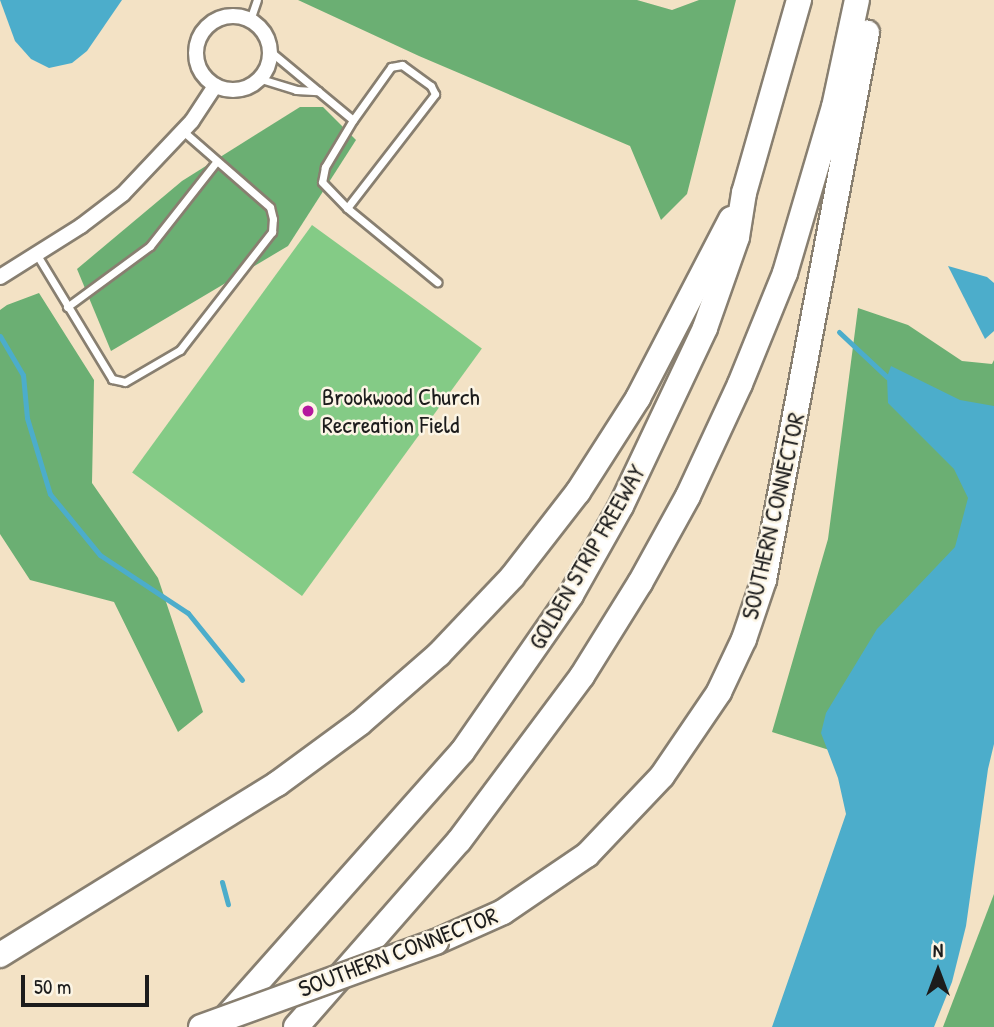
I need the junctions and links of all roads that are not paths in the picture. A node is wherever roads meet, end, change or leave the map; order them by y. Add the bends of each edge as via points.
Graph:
1 (257, 0) edge
2 (799, 0) edge
3 (857, 0) edge
4 (873, 0) edge
5 (250, 20) junction
6 (271, 52) junction
7 (261, 79) junction
8 (215, 86) junction
9 (318, 91) junction
10 (353, 120) junction
11 (182, 131) junction
12 (217, 161) junction
13 (744, 193) junction
14 (348, 208) junction
15 (37, 255) junction
16 (0, 277) edge
17 (437, 282) dead end
18 (66, 307) junction
19 (0, 955) edge
20 (201, 1027) edge
21 (218, 1027) edge
22 (296, 1027) edge

1 - 5 lane
2 - 13 highway, GOLDEN STRIP FREEWAY
3 - 22 highway via 834,107 785,273 688,496 582,676 521,761 459,841
4 - 20 highway, SOUTHERN CONNECTOR, bridge via 764,580 744,639 691,737 609,835 526,898 436,942
5 - 6 street via 268,39
5 - 8 street via 225,17 203,30 195,55 198,68
6 - 7 street
6 - 9 lane
7 - 8 street via 247,89
7 - 9 lane via 296,90
8 - 11 street
9 - 10 lane
10 - 14 lane via 325,167 322,182
10 - 14 lane via 391,67 402,65 435,94
11 - 12 lane
11 - 15 street via 123,194
12 - 18 lane via 150,246
12 - 18 lane via 270,207 272,232 180,350 125,382 112,379
13 - 19 highway via 638,398 578,492 512,577 439,654 360,723 277,784
13 - 21 highway, GOLDEN STRIP FREEWAY via 737,237 705,328 621,506 571,595 462,752
14 - 17 lane
15 - 16 street
15 - 18 lane

